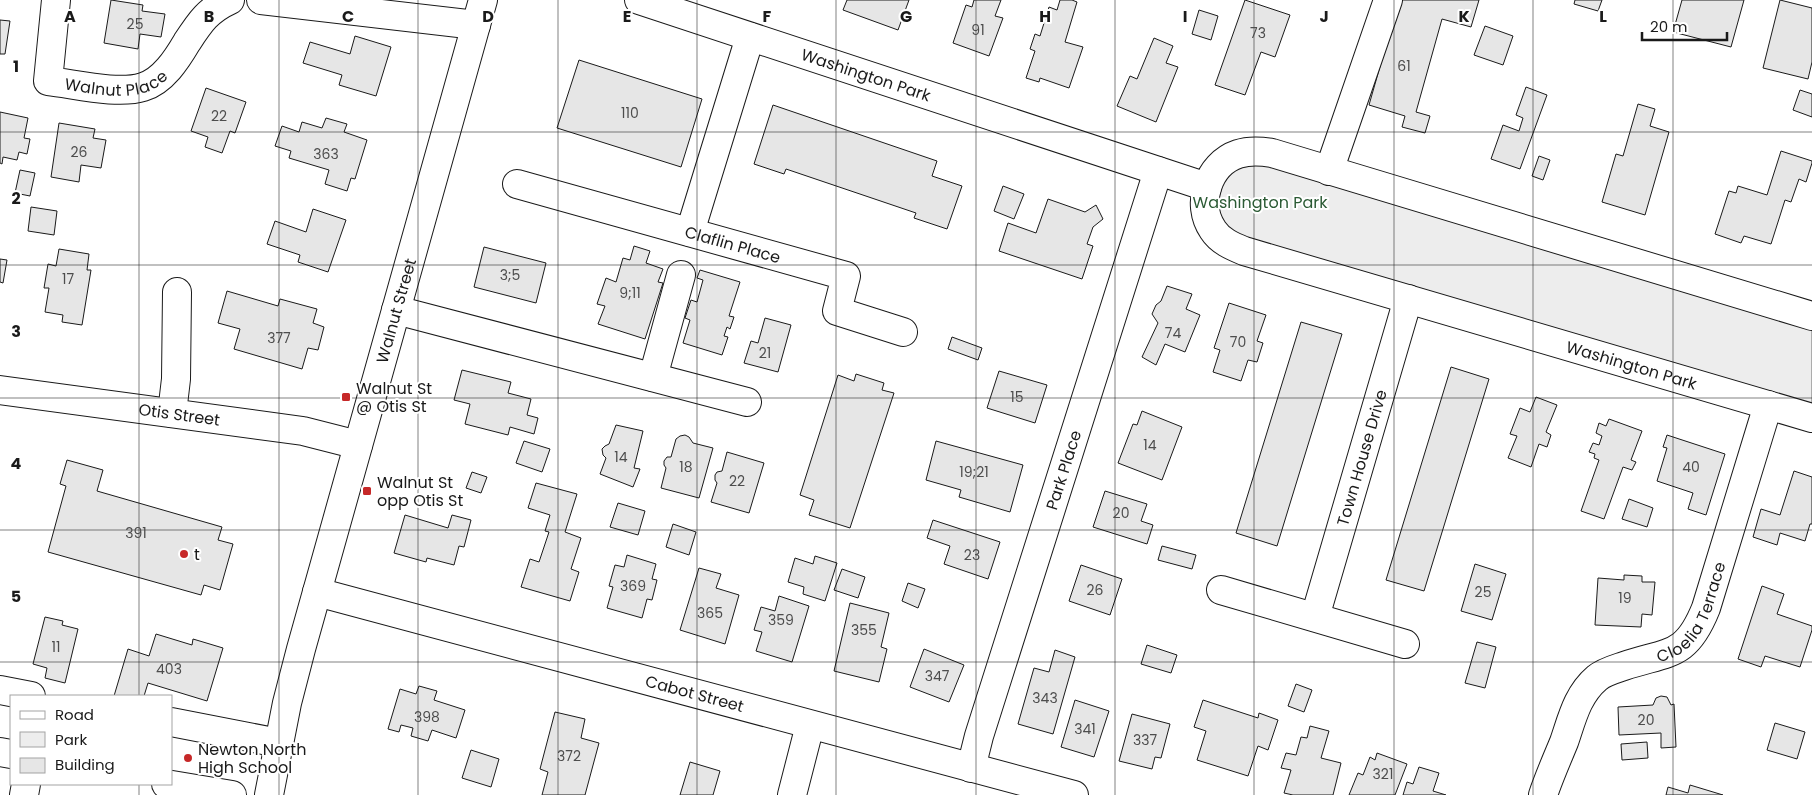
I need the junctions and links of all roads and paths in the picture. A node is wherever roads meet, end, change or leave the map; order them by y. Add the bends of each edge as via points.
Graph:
1 (56, 0) edge
2 (230, 0) edge
3 (261, 0) edge
4 (1388, 0) edge
5 (290, 2) edge
6 (657, 3) edge
7 (480, 13) edge
8 (750, 38) junction
9 (1158, 171) junction
10 (1328, 171) junction
11 (517, 184) dead end
12 (1207, 186) junction
13 (690, 232) junction
14 (680, 276) dead end
15 (177, 292) dead end
16 (1408, 299) junction
17 (396, 310) junction
18 (1812, 316) edge
19 (903, 332) dead end
20 (653, 378) junction
21 (0, 390) edge
22 (747, 402) dead end
23 (1768, 405) junction
24 (172, 414) junction
25 (1812, 418) edge
26 (358, 444) junction
27 (1221, 590) dead end
28 (317, 592) junction
29 (1315, 617) junction
30 (1406, 644) dead end
31 (0, 690) edge
32 (26, 695) edge
33 (172, 722) edge
34 (810, 725) junction
35 (279, 743) junction
36 (971, 768) junction
37 (172, 785) edge
38 (232, 795) edge
39 (269, 795) edge
40 (792, 795) edge
41 (1074, 795) edge
42 (1543, 795) edge

1 - 2 street, Walnut Place via 48,81 126,91 144,87 162,75 199,23 214,7
3 - 5 street
4 - 10 street
5 - 7 street
6 - 8 street, Washington Park
7 - 17 street, Walnut Street
8 - 9 street, Washington Park
8 - 13 street
9 - 12 street, Washington Park
9 - 36 street, Park Place
10 - 12 street, Washington Park via 1254,150 1237,154 1220,165
10 - 18 street, Washington Park
11 - 13 street, Claflin Place
12 - 16 street, Washington Park via 1204,197 1206,214 1213,230 1228,244
13 - 19 street, Claflin Place via 846,276 837,311
14 - 20 street
15 - 24 street via 176,379
16 - 23 street, Washington Park
16 - 29 street, Town House Drive
17 - 20 street
17 - 26 street, Walnut Street
20 - 22 street
21 - 24 street, Otis Street
23 - 25 street, Washington Park
23 - 42 street, Cloelia Terrace via 1699,625 1688,641 1674,650 1612,670 1597,678 1583,693
24 - 26 street, Otis Street via 303,431
26 - 28 street, Walnut Street
27 - 29 street
28 - 34 street, Cabot Street
28 - 35 street, Walnut Street
29 - 30 street
31 - 32 street
33 - 35 street
34 - 36 street, Cabot Street
34 - 40 street
35 - 39 street, Walnut Street
36 - 41 street, Cabot Street
37 - 38 street

